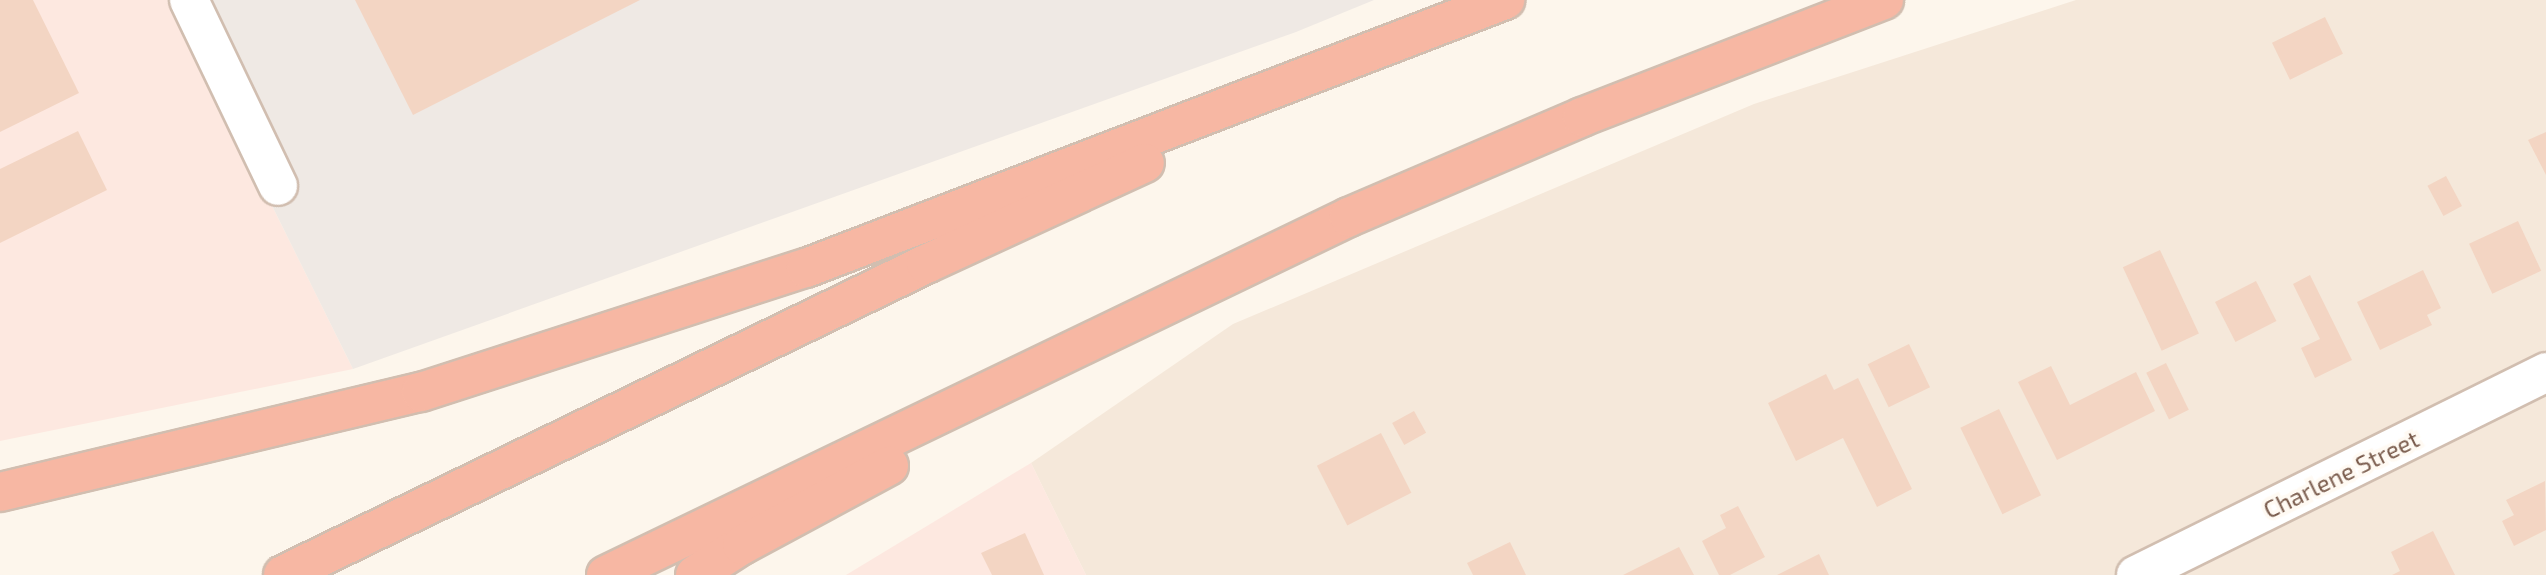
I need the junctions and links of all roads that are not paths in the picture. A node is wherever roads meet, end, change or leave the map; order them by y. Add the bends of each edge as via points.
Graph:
1 (189, 0) edge
2 (1505, 0) edge
3 (1884, 0) edge
4 (1462, 17) junction
5 (278, 186) dead end
6 (1349, 217) junction
7 (2546, 372) edge
8 (0, 492) edge
9 (282, 575) edge
10 (606, 575) edge
11 (695, 575) edge
12 (2136, 575) edge

1 - 5 street
2 - 4 highway
3 - 6 highway via 1582,117
4 - 8 highway via 793,272 421,392
4 - 9 highway via 926,264
6 - 10 highway
6 - 11 highway via 742,545
7 - 12 street, Charlene Street

